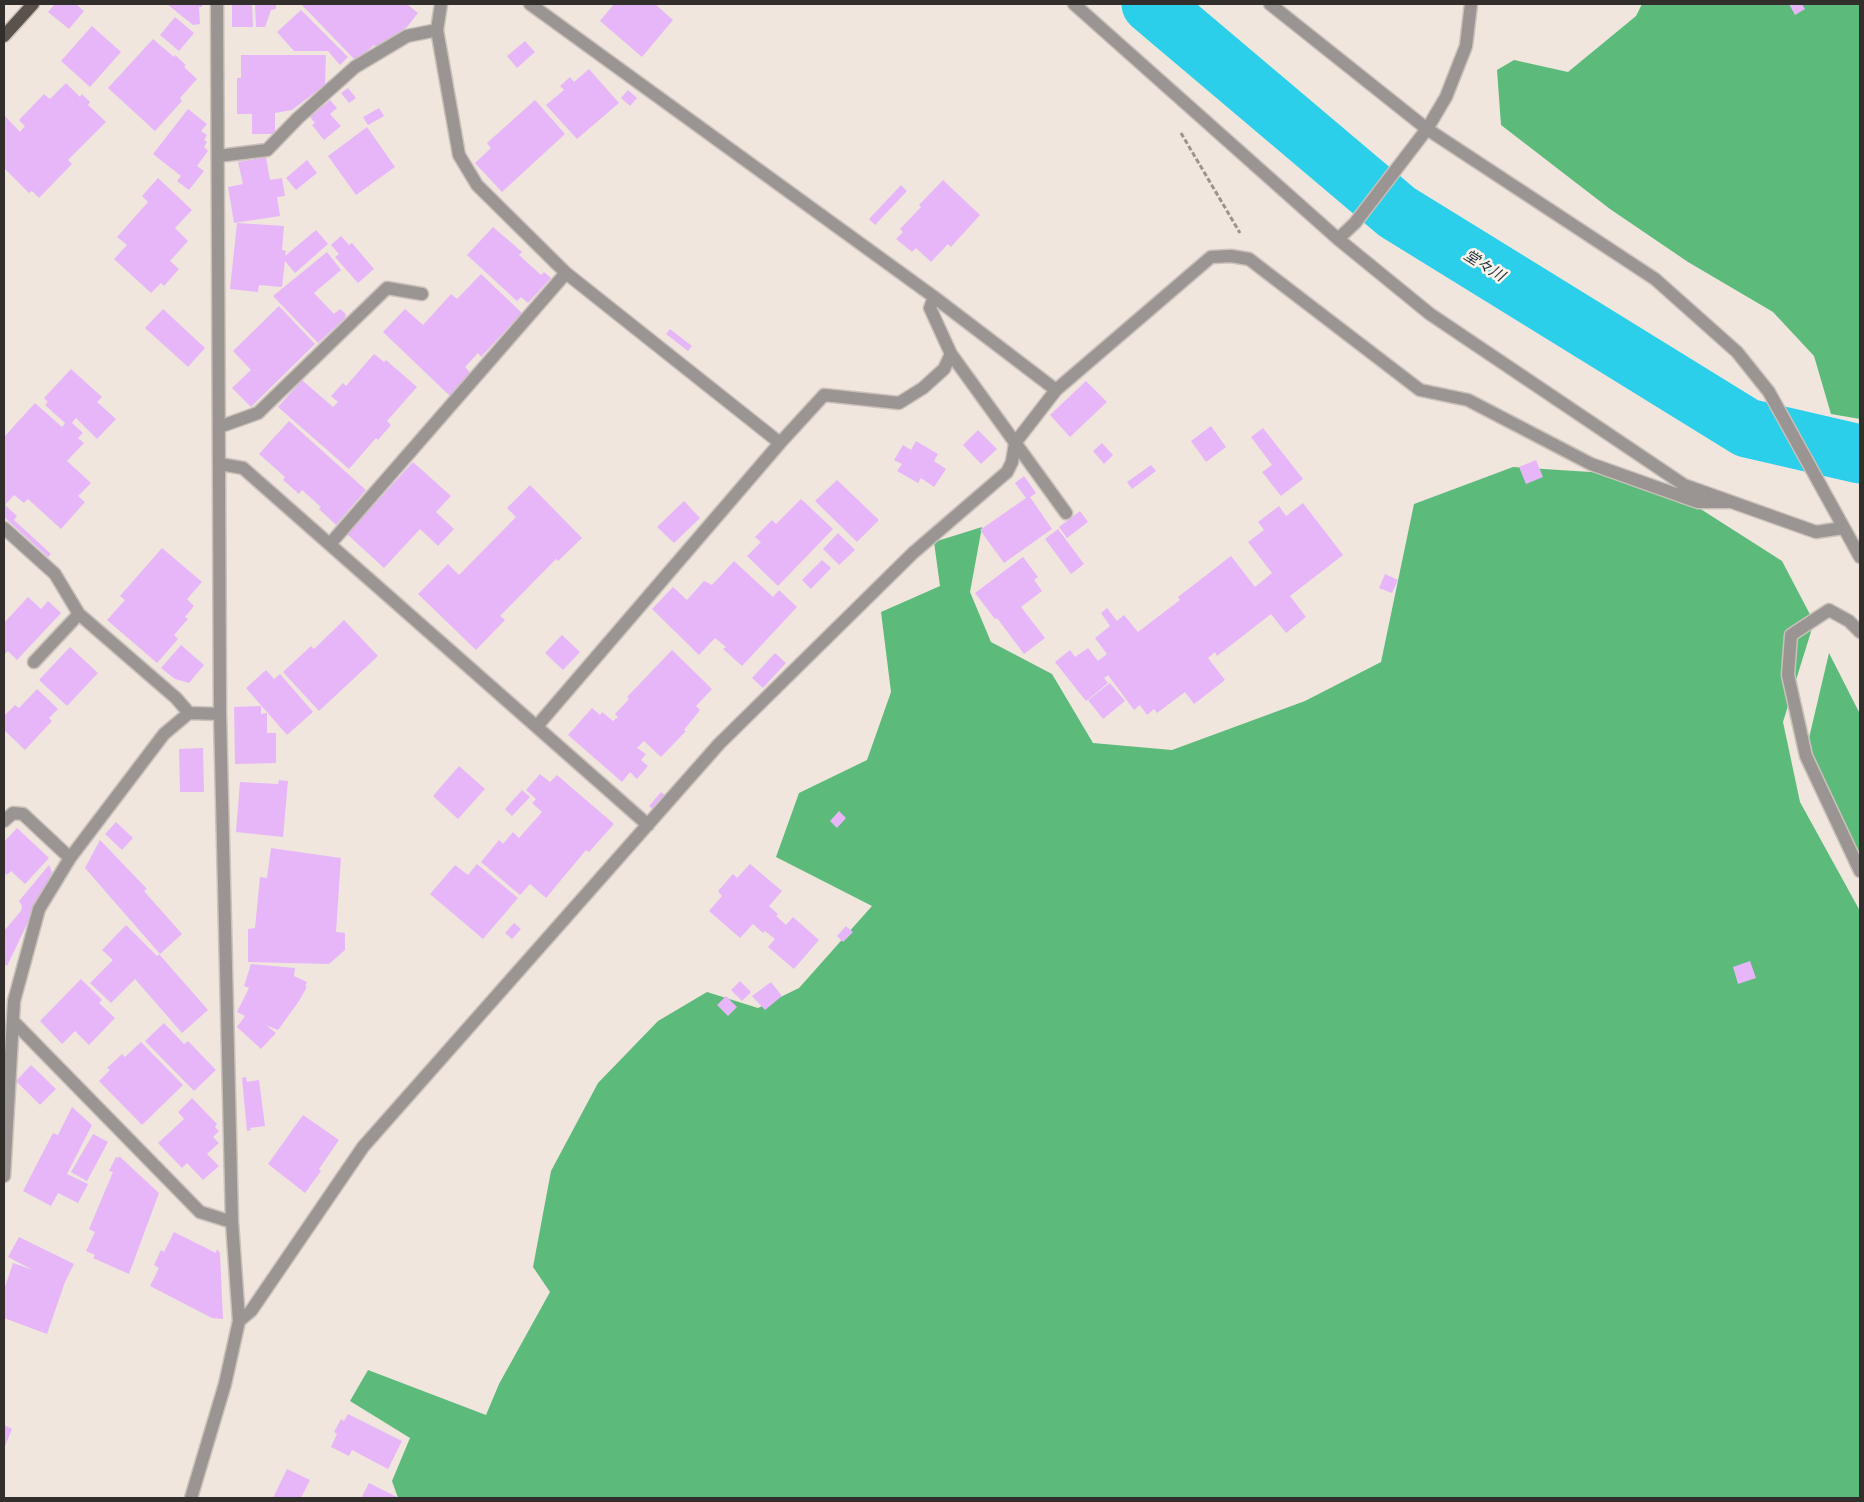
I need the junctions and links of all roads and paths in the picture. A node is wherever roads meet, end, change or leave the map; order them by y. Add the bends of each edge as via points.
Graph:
1 (33, 4) edge
2 (217, 4) edge
3 (441, 4) edge
4 (530, 4) edge
5 (1074, 4) edge
6 (1270, 4) edge
7 (1471, 4) edge
8 (437, 30) junction
9 (4, 36) edge
10 (1184, 101) junction
11 (1427, 129) junction
12 (218, 156) junction
13 (1338, 239) junction
14 (1249, 259) junction
15 (566, 273) junction
16 (422, 294) dead end
17 (934, 297) junction
18 (951, 354) junction
19 (1056, 390) junction
20 (219, 427) junction
21 (780, 443) junction
22 (1015, 444) junction
23 (220, 464) junction
24 (1731, 502) junction
25 (1066, 513) dead end
26 (4, 528) edge
27 (1843, 528) junction
28 (330, 544) junction
29 (1860, 557) edge
30 (79, 614) junction
31 (1860, 632) edge
32 (34, 662) dead end
33 (190, 713) junction
34 (220, 714) junction
35 (537, 726) junction
36 (4, 821) edge
37 (648, 824) junction
38 (70, 858) junction
39 (1860, 871) edge
40 (13, 1021) junction
41 (4, 1176) edge
42 (232, 1222) junction
43 (238, 1321) junction
44 (191, 1498) edge

1 - 9 main road
2 - 12 street
3 - 8 street
4 - 17 street
5 - 10 street
6 - 11 street
7 - 11 street via 1466,46 1446,97
8 - 12 street via 407,36 355,67 267,150
8 - 15 street via 459,155 476,185
10 - 13 street
10 - 14 path via 1175,122 1246,244
11 - 13 street via 1355,223
11 - 27 street via 1655,279 1737,352 1770,392
12 - 20 street
13 - 24 street via 1430,314 1684,484
14 - 19 street via 1211,257
14 - 24 street via 1420,390 1468,400 1590,464 1698,502
15 - 21 street
15 - 28 street
16 - 20 street via 387,288 258,412
17 - 18 street via 930,308
17 - 19 street
18 - 21 street via 944,369 899,404 824,395
18 - 22 street
19 - 22 street
20 - 23 street
21 - 35 street
22 - 25 street
22 - 37 street via 1007,472 899,567 719,744
23 - 28 street via 243,468
23 - 34 street
24 - 27 street via 1816,532
26 - 30 street via 55,574
27 - 29 street
28 - 35 street
30 - 32 street
30 - 33 street
31 - 39 street via 1849,621 1829,610 1791,635 1788,675 1806,756
33 - 34 street
33 - 38 street via 164,734
34 - 42 street
35 - 37 street
36 - 38 street via 13,813 22,814
37 - 43 street via 363,1147 250,1311
38 - 40 street via 38,909 14,1001
40 - 41 street
40 - 42 street via 200,1212
42 - 43 street
43 - 44 street via 225,1384

